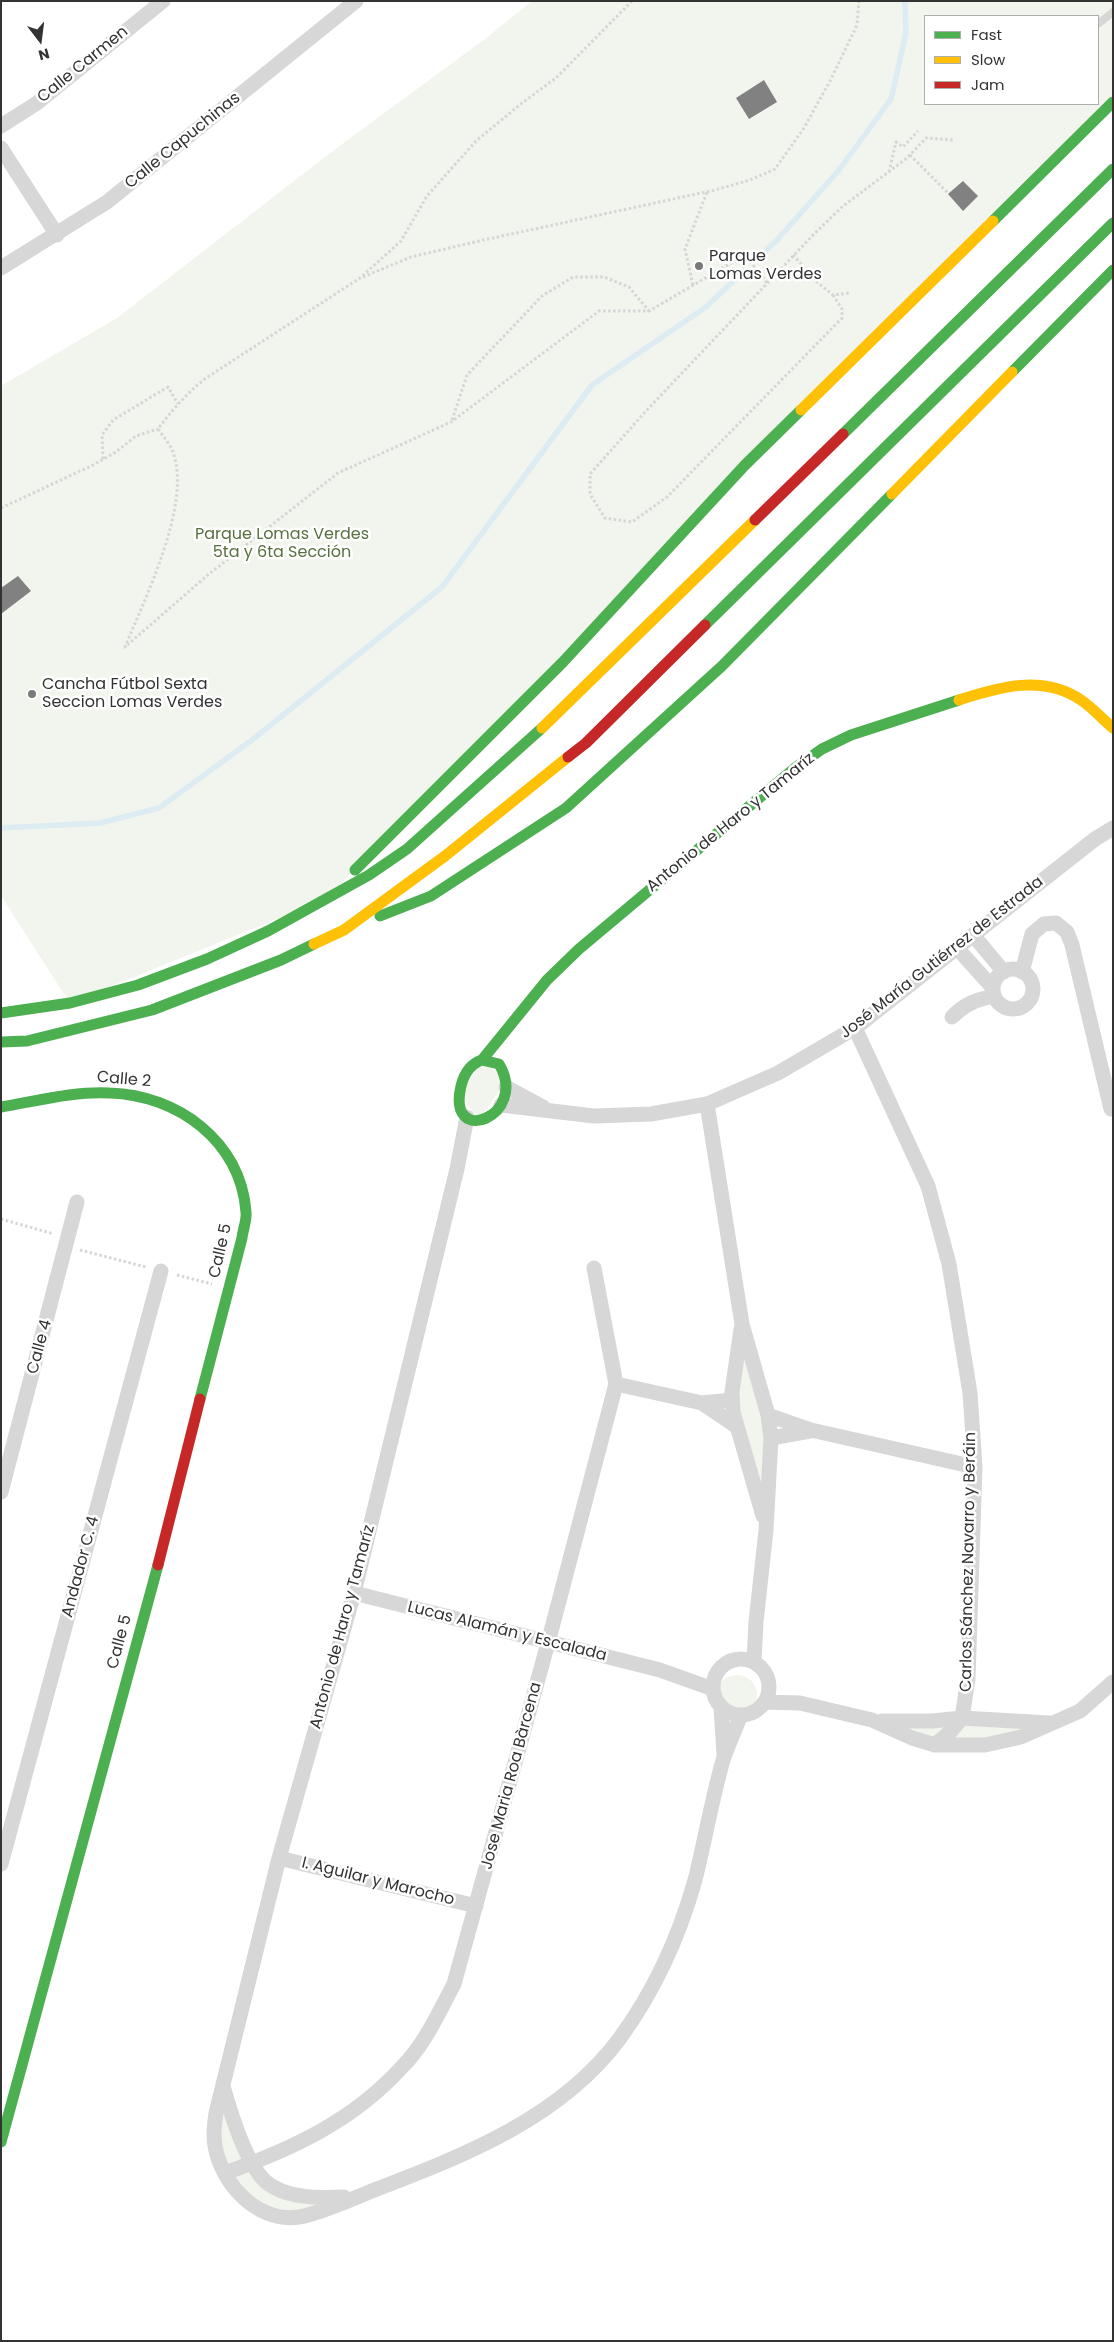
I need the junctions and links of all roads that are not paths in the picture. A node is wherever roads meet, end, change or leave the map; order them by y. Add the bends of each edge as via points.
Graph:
1 (163, 1) edge
2 (356, 1) edge
3 (1113, 12) edge
4 (1099, 23) edge
5 (1113, 102) edge
6 (1, 126) edge
7 (1, 148) edge
8 (1113, 169) edge
9 (1113, 223) edge
10 (58, 235) junction
11 (1, 268) edge
12 (1113, 270) edge
13 (1111, 729) edge
14 (1113, 817) edge
15 (1113, 828) edge
16 (1095, 839) junction
17 (326, 899) junction
18 (344, 930) junction
19 (973, 935) junction
20 (957, 948) junction
21 (1004, 972) junction
22 (1022, 972) junction
23 (993, 992) junction
24 (1, 1013) edge
25 (952, 1017) dead end
26 (855, 1028) junction
27 (505, 1032) junction
28 (1, 1042) edge
29 (482, 1060) junction
30 (498, 1064) junction
31 (506, 1087) junction
32 (707, 1104) junction
33 (501, 1105) junction
34 (1, 1107) edge
35 (1111, 1109) dead end
36 (551, 1112) junction
37 (473, 1119) junction
38 (226, 1150) joint
39 (77, 1202) dead end
40 (594, 1268) dead end
41 (161, 1271) dead end
42 (742, 1324) junction
43 (616, 1384) junction
44 (761, 1391) junction
45 (732, 1396) junction
46 (702, 1403) junction
47 (768, 1415) junction
48 (736, 1426) junction
49 (811, 1430) junction
50 (772, 1443) junction
51 (745, 1452) junction
52 (974, 1467) junction
53 (1, 1492) edge
54 (766, 1530) junction
55 (354, 1593) junction
56 (548, 1643) junction
57 (747, 1660) junction
58 (714, 1682) junction
59 (1113, 1682) edge
60 (769, 1683) junction
61 (765, 1702) junction
62 (800, 1703) junction
63 (721, 1707) junction
64 (741, 1715) junction
65 (962, 1718) junction
66 (872, 1720) junction
67 (1053, 1723) junction
68 (935, 1744) junction
69 (724, 1758) junction
70 (279, 1858) junction
71 (1, 1864) edge
72 (476, 1906) junction
73 (222, 2084) junction
74 (1, 2142) edge
75 (253, 2163) junction
76 (225, 2173) junction
77 (356, 2197) junction

1 - 6 street, Calle Carmen via 37,103
2 - 10 street, Calle Capuchinas via 108,202
3 - 4 lane
5 - 17 main road via 745,465 563,662
7 - 10 street
8 - 17 main road via 564,708 407,849
9 - 18 main road via 586,743 445,856
10 - 11 street, Calle Capuchinas
12 - 18 main road via 722,666 566,808 431,896
13 - 27 main road, Antonio de Haro y Tamaríz via 1078,697 1046,685 1021,683 860,732 822,749 579,949 548,980
14 - 16 street, José María Gutiérrez de Estrada
15 - 16 street, José María Gutiérrez de Estrada
16 - 19 street, José María Gutiérrez de Estrada
17 - 24 main road via 207,959 138,985 70,1004
18 - 28 main road via 281,960 152,1010 56,1034
19 - 20 street, José María Gutiérrez de Estrada
19 - 21 street
20 - 23 street
20 - 26 street, José María Gutiérrez de Estrada
21 - 22 street
21 - 23 street via 996,979
22 - 23 street via 1033,987 1032,996 1026,1004 1018,1009 1008,1009 999,1004
22 - 35 street via 1032,934 1044,924 1056,924 1067,932
23 - 25 street via 963,1006
26 - 32 street, José María Gutiérrez de Estrada via 778,1073
26 - 52 street, Carlos Sánchez Navarro y Beráin via 928,1186 949,1264 970,1393
27 - 29 main road, Antonio de Haro y Tamaríz
27 - 30 main road, Antonio de Haro y Tamaríz
29 - 30 main road
29 - 37 main road via 472,1064 461,1085 460,1102
30 - 31 main road
31 - 33 main road
31 - 36 street, José María Gutiérrez de Estrada
32 - 36 street, José María Gutiérrez de Estrada via 651,1114 594,1116
32 - 42 street
33 - 36 street, José María Gutiérrez de Estrada
33 - 37 main road via 494,1116
34 - 38 main road, Calle 2 via 88,1094 125,1093 148,1098 192,1116
37 - 55 street, Antonio de Haro y Tamaríz via 457,1169
38 - 74 main road, Calle 5 via 243,1189 246,1214 242,1238 161,1554
39 - 53 street, Calle 4
40 - 43 street, Jose Maria Roa Bàrcena
41 - 71 street, Andador C. 4
42 - 44 street
42 - 45 street
43 - 46 street
43 - 56 street, Jose Maria Roa Bàrcena
44 - 45 street via 746,1384 738,1386
44 - 47 street
45 - 46 street
45 - 48 street
46 - 48 street
47 - 49 street
47 - 50 street
48 - 51 street
49 - 50 street
49 - 52 street
50 - 51 street via 759,1456
50 - 54 street
51 - 54 street
52 - 65 street, Carlos Sánchez Navarro y Beráin via 968,1679
54 - 57 street via 756,1622
55 - 56 street, Lucas Alamán y Escalada
55 - 70 street, Antonio de Haro y Tamaríz
56 - 58 street, Lucas Alamán y Escalada
56 - 72 street, Jose Maria Roa Bàrcena
57 - 58 street via 726,1664
57 - 60 street via 762,1667
58 - 63 street via 715,1699
59 - 67 street via 1080,1711
60 - 61 street
60 - 62 street
61 - 62 street
61 - 64 street via 752,1713
62 - 66 street
63 - 64 street
63 - 69 street, Antonio de Haro y Tamaríz
64 - 69 street, Antonio de Haro y Tamaríz
65 - 66 street via 925,1722
65 - 67 street
65 - 68 street
66 - 68 street via 912,1738
67 - 68 street via 1021,1737 985,1745
69 - 77 street, Antonio de Haro y Tamaríz via 694,1881 677,1933 654,1989 619,2039 583,2078 538,2113 494,2140
70 - 72 street, I. Aguilar y Marocho
70 - 73 street, Antonio de Haro y Tamaríz
72 - 75 street, Jose Maria Roa Bàrcena via 454,1984 431,2027 403,2067 362,2105 319,2134
73 - 75 street, Antonio de Haro y Tamaríz via 235,2126
73 - 76 street, Antonio de Haro y Tamaríz via 214,2136
75 - 76 street, Jose Maria Roa Bàrcena
75 - 77 street, Antonio de Haro y Tamaríz via 265,2181 284,2191 317,2198
76 - 77 street, Antonio de Haro y Tamaríz via 244,2200 278,2216 298,2217

